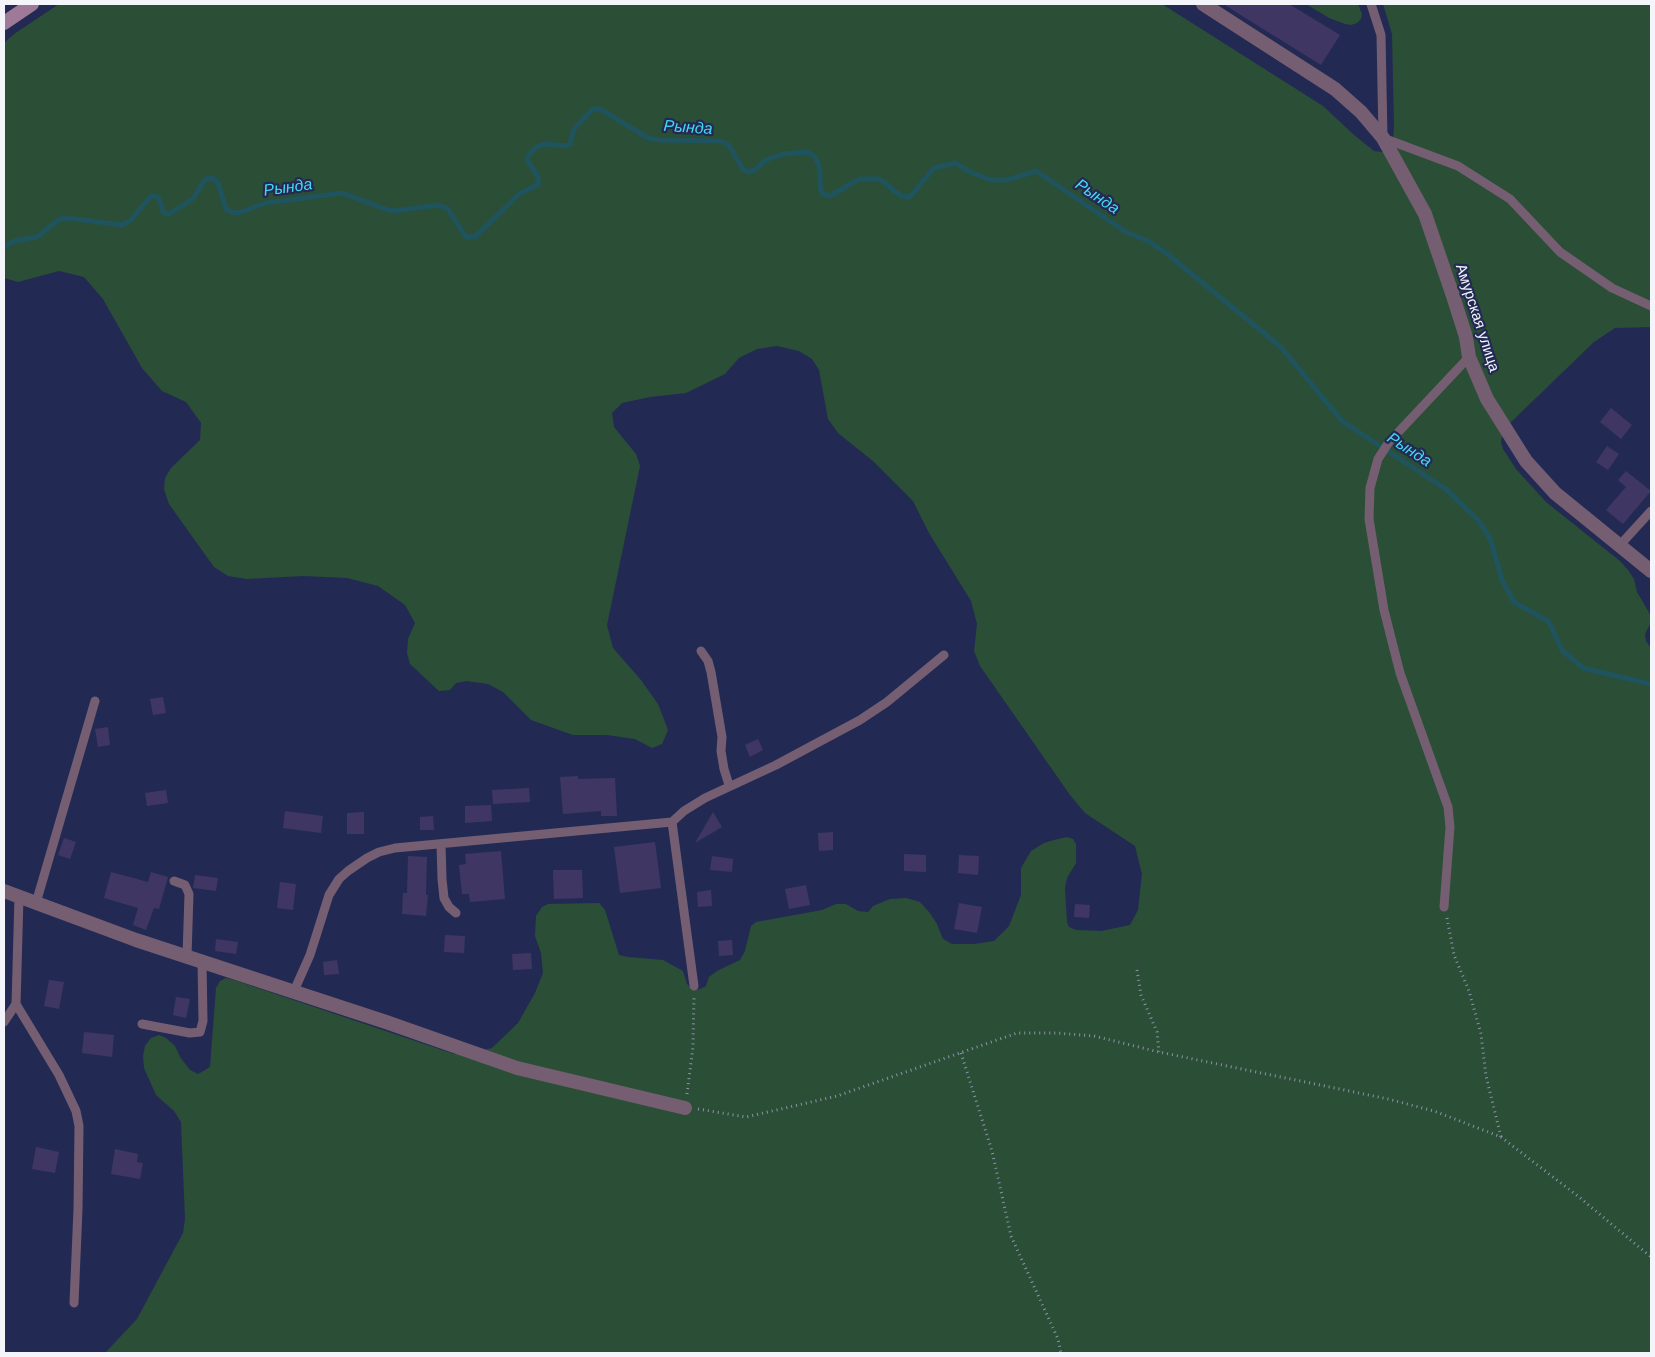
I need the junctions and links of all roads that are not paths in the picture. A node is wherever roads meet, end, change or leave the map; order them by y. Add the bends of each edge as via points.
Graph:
1 (27, 4) edge
2 (1203, 4) edge
3 (1371, 4) edge
4 (4, 23) edge
5 (1383, 138) junction
6 (1651, 306) edge
7 (1469, 357) junction
8 (1651, 511) edge
9 (1620, 545) junction
10 (1651, 571) edge
11 (700, 651) dead end
12 (944, 655) dead end
13 (95, 701) dead end
14 (729, 786) junction
15 (672, 822) junction
16 (441, 844) junction
17 (174, 881) dead end
18 (4, 891) edge
19 (19, 897) junction
20 (36, 903) junction
21 (1444, 907) road end
22 (456, 913) dead end
23 (187, 956) junction
24 (202, 962) junction
25 (694, 986) road end
26 (294, 991) junction
27 (16, 1004) junction
28 (4, 1022) edge
29 (142, 1024) dead end
30 (686, 1108) road end
31 (74, 1303) dead end

1 - 4 main road
2 - 5 street, Амурская улица via 1334,89 1361,112
3 - 5 lane via 1381,35
5 - 6 lane via 1458,166 1510,198 1560,252 1612,288
5 - 7 street, Амурская улица via 1425,214 1466,337
7 - 9 street, Амурская улица via 1488,399 1526,461 1555,493
7 - 21 lane via 1389,442 1378,459 1370,488 1369,520 1384,610 1400,673 1448,807 1450,827
8 - 9 lane
9 - 10 street, Амурская улица
11 - 14 lane via 711,672
12 - 14 lane via 860,720 776,766
13 - 20 lane
14 - 15 lane via 684,811
15 - 16 lane
15 - 25 lane
16 - 22 lane via 444,898
16 - 26 lane via 379,852 339,879 329,895 310,956
17 - 23 lane via 185,885 189,894
18 - 19 street
19 - 20 street
19 - 27 lane
20 - 23 street
23 - 24 street
24 - 26 street
24 - 29 lane via 204,1020 200,1032
26 - 30 street via 517,1068
27 - 28 lane
27 - 31 lane via 59,1075 79,1126

